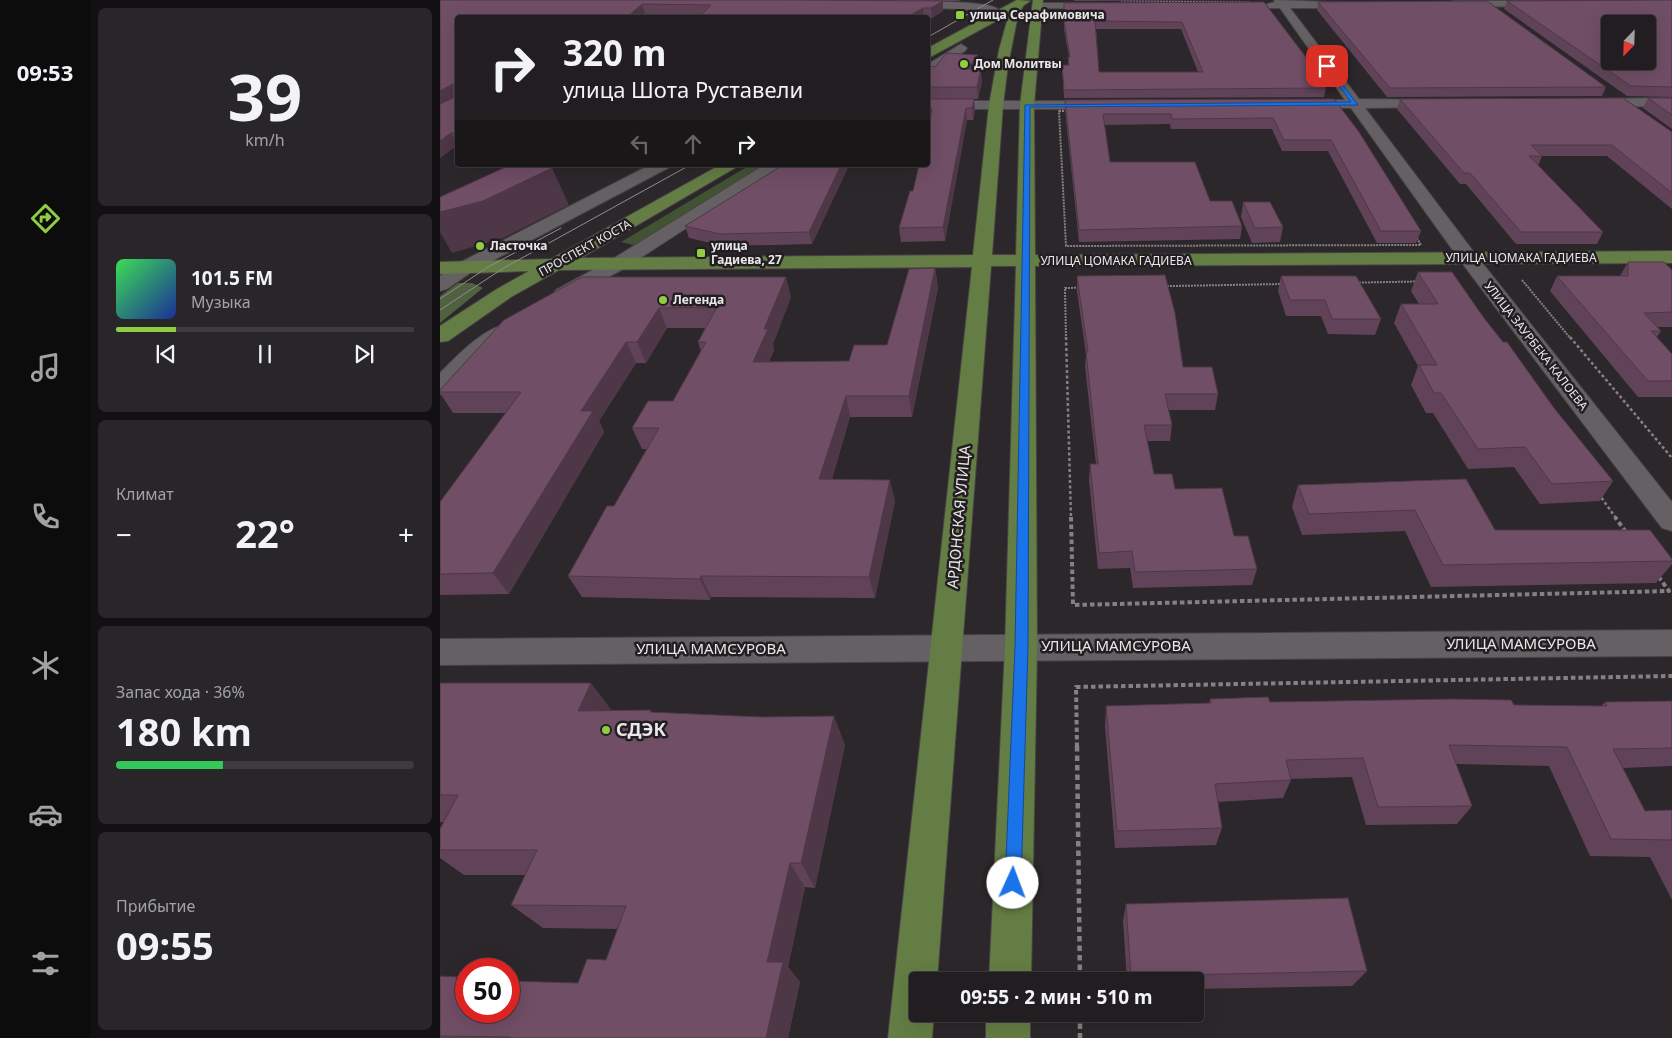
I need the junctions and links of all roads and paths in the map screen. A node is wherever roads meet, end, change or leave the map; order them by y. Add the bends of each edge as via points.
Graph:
1 (972, 0) edge
2 (1032, 2) edge
3 (1484, 2) edge
4 (1114, 3) edge
5 (1281, 3) edge
6 (1255, 4) joint
7 (1440, 4) edge
8 (1559, 4) edge
9 (896, 5) edge
10 (1372, 5) edge
11 (961, 6) junction
12 (994, 10) junction
13 (944, 15) edge
14 (1508, 19) edge
15 (974, 26) junction
16 (961, 48) dead end
17 (930, 52) edge
18 (930, 68) edge
19 (1607, 92) edge
20 (1622, 102) junction
21 (1672, 102) edge
22 (1448, 103) edge
23 (1576, 103) edge
24 (1117, 104) edge
25 (1287, 104) edge
26 (1356, 104) junction
27 (996, 105) junction
28 (1028, 105) junction
29 (930, 106) edge
30 (1643, 116) edge
31 (658, 167) edge
32 (728, 167) edge
33 (772, 167) edge
34 (1066, 246) joint
35 (1672, 257) edge
36 (1469, 259) junction
37 (1025, 261) junction
38 (982, 262) junction
39 (556, 264) junction
40 (618, 264) junction
41 (466, 267) junction
42 (440, 268) edge
43 (1519, 275) dead end
44 (440, 286) edge
45 (548, 304) edge
46 (518, 321) edge
47 (440, 336) edge
48 (440, 386) edge
49 (1672, 458) edge
50 (1672, 521) edge
51 (1668, 591) joint
52 (1672, 643) edge
53 (1021, 647) junction
54 (948, 648) junction
55 (440, 652) edge
56 (1672, 676) edge
57 (1010, 972) edge
58 (1080, 972) edge
59 (1008, 1022) edge
60 (1080, 1022) edge
61 (910, 1038) edge
62 (1008, 1038) edge
63 (1080, 1038) edge

1 - 11 street
2 - 4 street
2 - 12 main road
2 - 15 main road
2 - 27 main road, АРДОНСКАЯ УЛИЦА via 1012,20
2 - 28 main road
3 - 7 street
3 - 8 street
3 - 14 street
4 - 6 path
5 - 6 street
5 - 10 street
5 - 26 street, УЛИЦА ЗАУРБЕКА КАЛОЕВА
9 - 11 street
11 - 12 street
11 - 13 street
12 - 15 main road
15 - 17 main road
16 - 18 street
19 - 20 street
20 - 21 street
20 - 23 street
20 - 30 street
22 - 26 street
24 - 28 street
25 - 26 street
26 - 36 street, УЛИЦА ЗАУРБЕКА КАЛОЕВА
27 - 28 street
27 - 29 street
27 - 38 main road, АРДОНСКАЯ УЛИЦА
28 - 37 main road
31 - 41 street
32 - 39 main road, ПРОСПЕКТ КОСТА
33 - 40 street
34 - 34 path via 1313,245 1421,244 1341,112 1059,111
35 - 36 main road, УЛИЦА ЦОМАКА ГАДИЕВА
36 - 37 main road, УЛИЦА ЦОМАКА ГАДИЕВА
36 - 50 street, УЛИЦА ЗАУРБЕКА КАЛОЕВА
37 - 38 main road, УЛИЦА ЦОМАКА ГАДИЕВА
37 - 53 main road
38 - 40 main road, УЛИЦА ЦОМАКА ГАДИЕВА
38 - 54 main road, АРДОНСКАЯ УЛИЦА
39 - 40 main road, УЛИЦА ЦОМАКА ГАДИЕВА
39 - 41 main road, УЛИЦА ЦОМАКА ГАДИЕВА
39 - 47 main road, ПРОСПЕКТ КОСТА via 504,293
40 - 45 street
41 - 42 main road, УЛИЦА ЦОМАКА ГАДИЕВА
41 - 44 street
43 - 49 path
46 - 48 street via 470,356
51 - 51 path via 1073,605 1065,288 1444,281
52 - 53 street, УЛИЦА МАМСУРОВА
53 - 54 street, УЛИЦА МАМСУРОВА
53 - 57 main road
54 - 55 street, УЛИЦА МАМСУРОВА
54 - 61 main road, АРДОНСКАЯ УЛИЦА
56 - 58 path via 1076,687
59 - 62 main road
60 - 63 path

